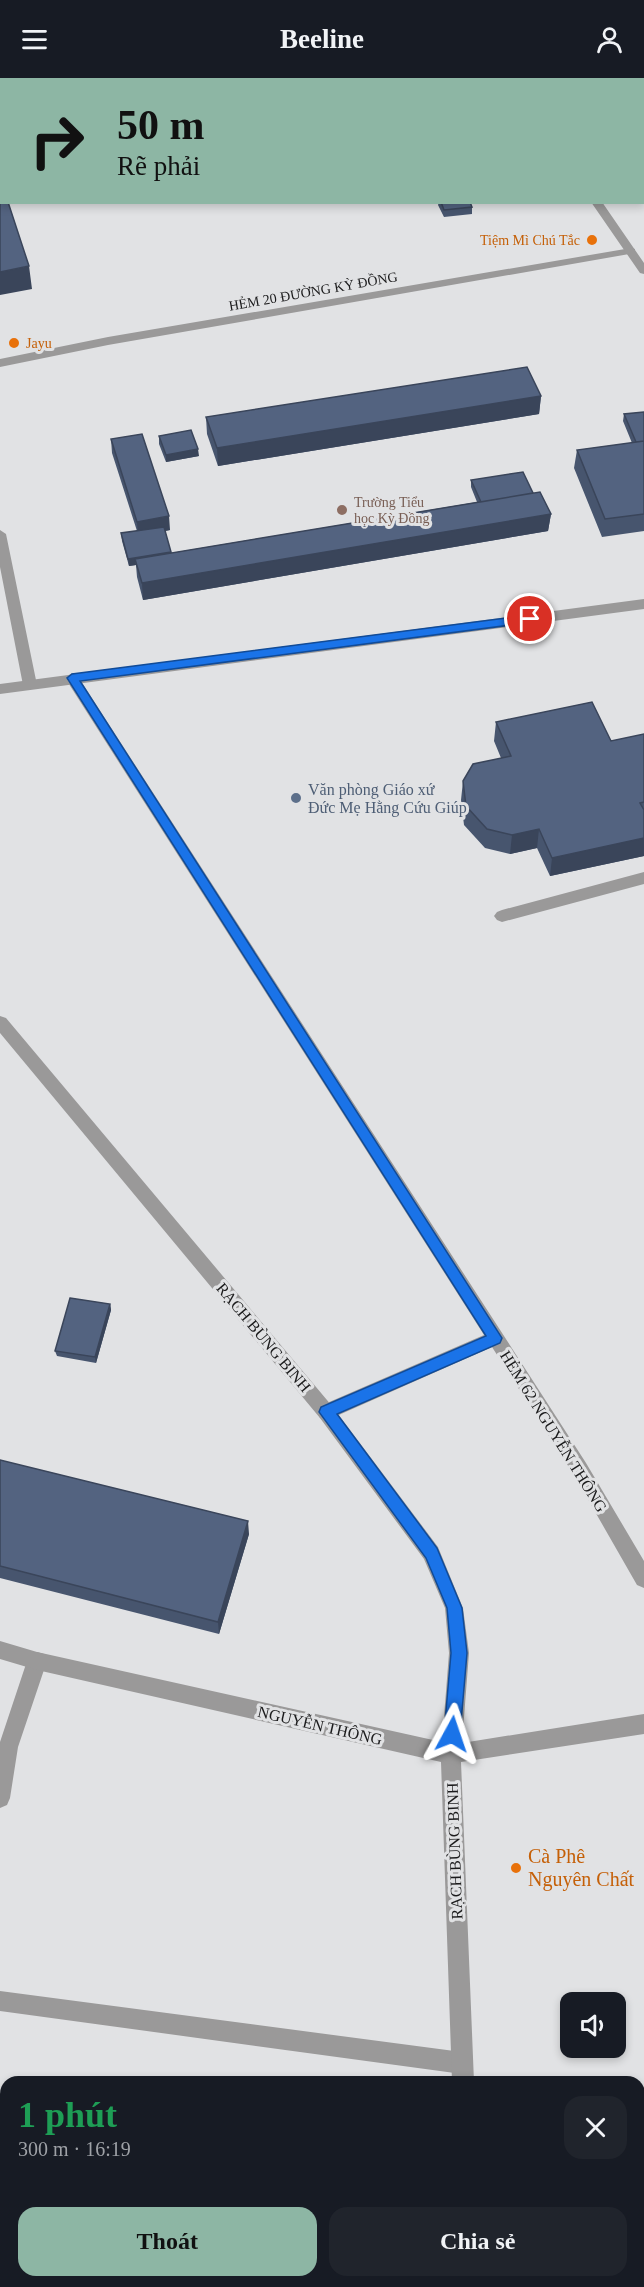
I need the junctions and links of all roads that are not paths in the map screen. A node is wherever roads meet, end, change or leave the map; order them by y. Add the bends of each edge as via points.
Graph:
1 (597, 204) edge
2 (631, 251) junction
3 (644, 270) edge
4 (0, 363) edge
5 (0, 534) edge
6 (644, 604) edge
7 (72, 678) junction
8 (30, 685) junction
9 (0, 689) edge
10 (644, 878) edge
11 (502, 916) dead end
12 (0, 1022) edge
13 (495, 1338) junction
14 (327, 1412) junction
15 (644, 1579) edge
16 (0, 1650) edge
17 (37, 1661) junction
18 (644, 1724) edge
19 (450, 1754) junction
20 (0, 1798) edge
21 (0, 2001) edge
22 (463, 2072) edge

1 - 2 street
2 - 3 street
2 - 4 street, HẺM 20 ĐƯỜNG KỲ ÐỒNG
5 - 8 street
6 - 7 street
7 - 8 street
7 - 13 street, HẺM 62 NGUYỄN THÔNG
8 - 9 street
10 - 11 street
12 - 14 street, RẠCH BÙNG BINH
13 - 14 street
13 - 15 street, HẺM 62 NGUYỄN THÔNG via 580,1468
14 - 19 street, RẠCH BÙNG BINH via 431,1553 454,1608 459,1653
16 - 17 street, NGUYỄN THÔNG
17 - 19 street, NGUYỄN THÔNG
17 - 20 street via 8,1747
18 - 19 street, NGUYỄN THÔNG
19 - 22 street, RẠCH BÙNG BINH
21 - 22 street

